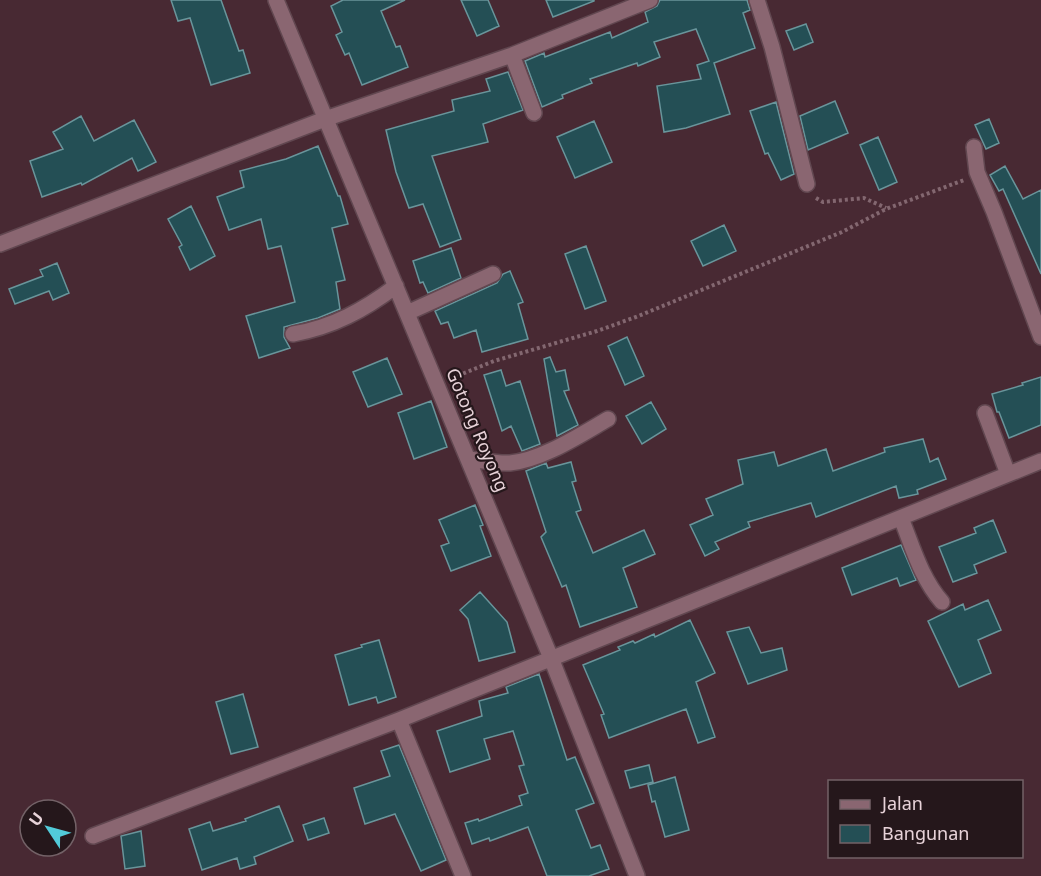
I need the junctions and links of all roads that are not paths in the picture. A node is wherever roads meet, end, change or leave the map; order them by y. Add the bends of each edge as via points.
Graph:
1 (276, 0) edge
2 (650, 0) edge
3 (756, 0) edge
4 (512, 56) junction
5 (534, 113) dead end
6 (325, 119) junction
7 (974, 147) dead end
8 (807, 184) road end
9 (0, 244) edge
10 (493, 274) dead end
11 (396, 286) junction
12 (407, 313) junction
13 (293, 334) dead end
14 (1041, 337) edge
15 (985, 413) dead end
16 (608, 419) dead end
17 (468, 459) junction
18 (1041, 461) edge
19 (1008, 474) junction
20 (901, 518) junction
21 (942, 602) dead end
22 (551, 658) junction
23 (399, 720) junction
24 (93, 836) dead end
25 (463, 876) edge
26 (637, 876) edge

1 - 6 street, Gotong Royong
2 - 4 street
3 - 8 street
4 - 5 street
4 - 6 street
6 - 9 street
6 - 11 street, Gotong Royong
7 - 14 street via 977,172
10 - 12 street
11 - 12 street, Gotong Royong
11 - 13 street via 350,316 317,330
12 - 17 street, Gotong Royong
15 - 19 street
16 - 17 street via 576,438 525,459 500,463
17 - 22 street, Gotong Royong
18 - 19 street
19 - 20 street
20 - 21 street via 928,585
20 - 22 street
22 - 23 street
22 - 26 street, Gotong Royong
23 - 24 street
23 - 25 street

